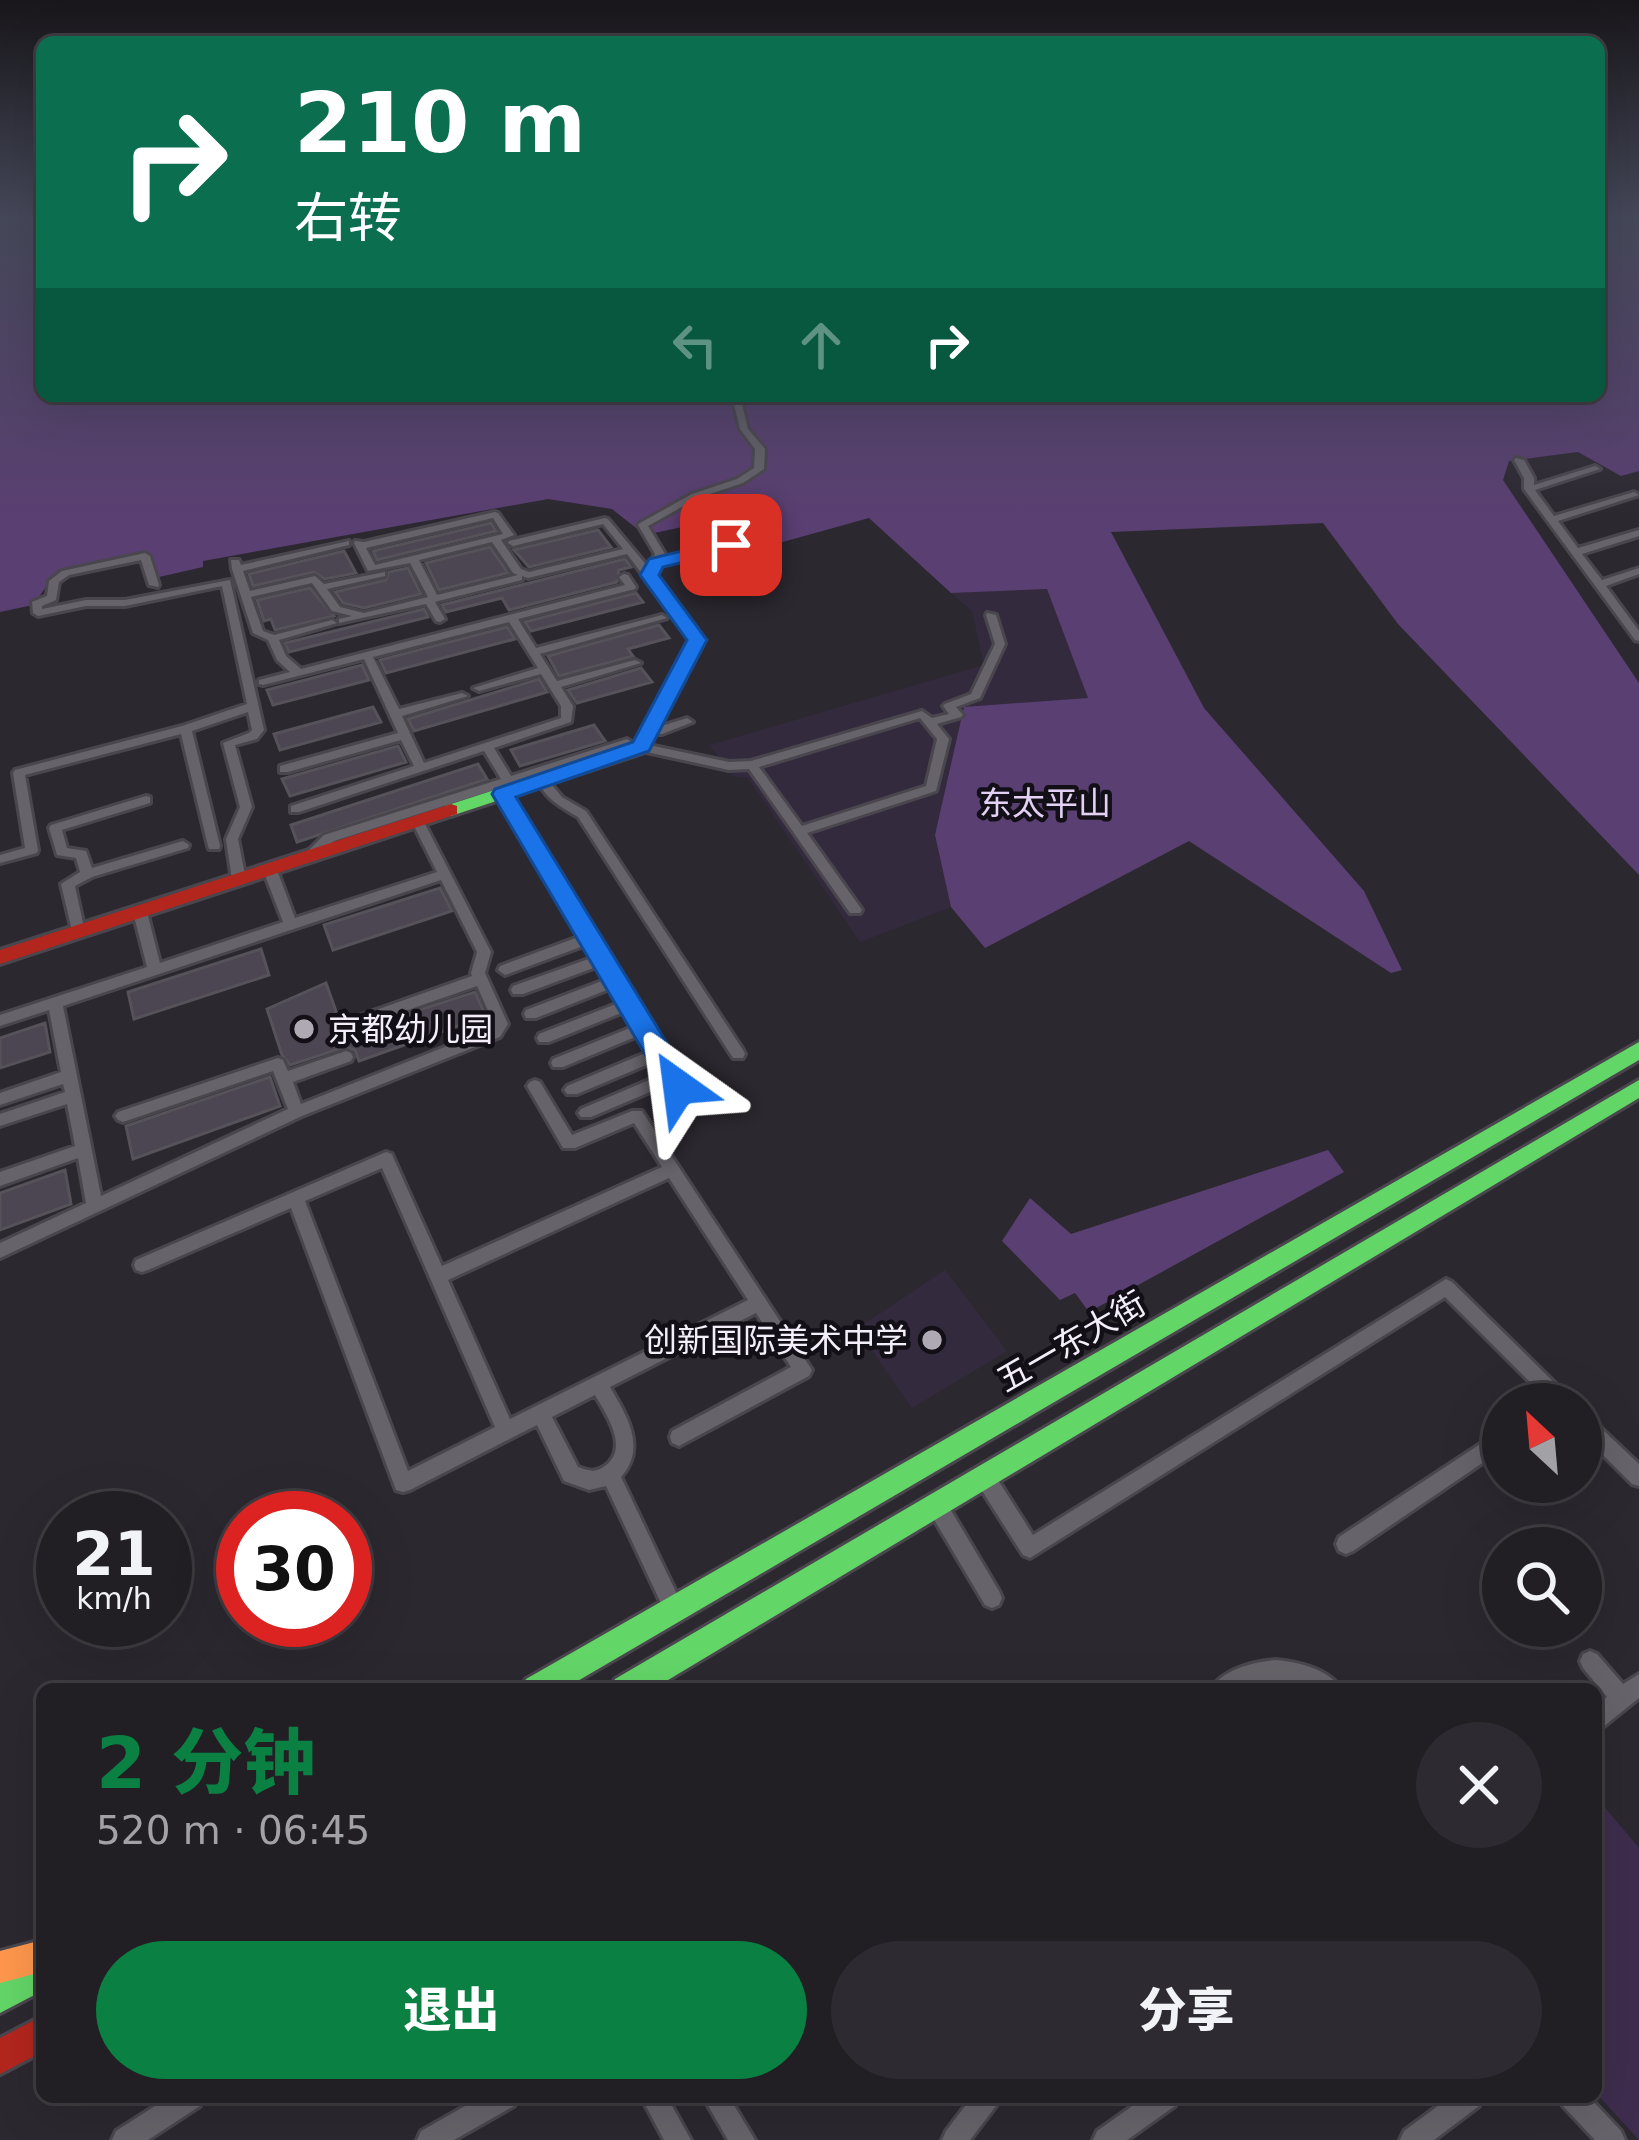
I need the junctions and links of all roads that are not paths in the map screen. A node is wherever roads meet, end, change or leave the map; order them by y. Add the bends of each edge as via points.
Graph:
1 (737, 402) edge
2 (1520, 460) dead end
3 (1595, 469) dead end
4 (1529, 489) junction
5 (1634, 495) dead end
6 (1553, 519) junction
7 (1639, 532) edge
8 (493, 543) junction
9 (513, 543) dead end
10 (355, 544) junction
11 (731, 545) dead end
12 (628, 551) junction
13 (1577, 552) junction
14 (412, 564) junction
15 (653, 569) junction
16 (1639, 572) edge
17 (624, 577) dead end
18 (518, 578) dead end
19 (1600, 584) junction
20 (154, 585) dead end
21 (318, 588) junction
22 (247, 599) junction
23 (432, 599) junction
24 (375, 613) junction
25 (1639, 614) edge
26 (991, 615) dead end
27 (512, 618) junction
28 (662, 618) dead end
29 (440, 619) dead end
30 (1625, 619) junction
31 (273, 638) junction
32 (1639, 638) edge
33 (533, 652) junction
34 (368, 656) junction
35 (635, 663) dead end
36 (544, 670) junction
37 (298, 673) junction
38 (263, 682) dead end
39 (554, 686) junction
40 (479, 688) dead end
41 (462, 696) dead end
42 (253, 706) junction
43 (395, 714) junction
44 (929, 723) junction
45 (681, 724) dead end
46 (186, 729) junction
47 (405, 735) junction
48 (646, 735) junction
49 (488, 747) junction
50 (752, 766) junction
51 (420, 767) junction
52 (284, 770) dead end
53 (542, 781) junction
54 (505, 788) junction
55 (146, 800) dead end
56 (295, 809) dead end
57 (418, 822) junction
58 (799, 831) junction
59 (183, 845) dead end
60 (214, 847) dead end
61 (310, 857) junction
62 (0, 859) edge
63 (270, 870) junction
64 (87, 874) junction
65 (445, 874) junction
66 (238, 880) junction
67 (855, 910) dead end
68 (140, 912) junction
69 (291, 925) junction
70 (78, 932) junction
71 (590, 938) junction
72 (0, 957) edge
73 (602, 959) junction
74 (155, 970) junction
75 (505, 970) dead end
76 (480, 979) junction
77 (616, 981) junction
78 (518, 990) dead end
79 (55, 1003) junction
80 (630, 1004) junction
81 (531, 1014) dead end
82 (0, 1021) edge
83 (350, 1025) dead end
84 (644, 1028) junction
85 (544, 1038) dead end
86 (1639, 1050) edge
87 (659, 1053) junction
88 (738, 1054) dead end
89 (346, 1057) dead end
90 (558, 1063) dead end
91 (68, 1076) junction
92 (286, 1078) junction
93 (536, 1086) dead end
94 (1639, 1088) edge
95 (572, 1090) dead end
96 (71, 1096) junction
97 (0, 1099) edge
98 (297, 1112) junction
99 (586, 1113) dead end
100 (123, 1116) dead end
101 (0, 1120) edge
102 (82, 1150) junction
103 (672, 1170) junction
104 (0, 1178) edge
105 (296, 1198) junction
106 (95, 1206) junction
107 (0, 1251) edge
108 (142, 1265) dead end
109 (438, 1276) junction
110 (759, 1303) junction
111 (1539, 1383) edge
112 (599, 1384) junction
113 (541, 1413) junction
114 (506, 1431) junction
115 (679, 1437) dead end
116 (1602, 1441) edge
117 (1482, 1452) edge
118 (610, 1475) junction
119 (984, 1477) junction
120 (1639, 1477) edge
121 (936, 1504) junction
122 (1346, 1544) dead end
123 (992, 1598) dead end
124 (674, 1609) junction
125 (1590, 1661) dead end
126 (546, 1683) edge
127 (635, 1683) edge
128 (1231, 1683) edge
129 (1319, 1683) edge
130 (1631, 1691) edge
131 (1602, 1715) edge
132 (36, 1958) edge
133 (0, 1967) edge
134 (36, 1976) edge
135 (0, 1996) edge
136 (36, 2036) edge
137 (0, 2057) edge
138 (181, 2103) edge
139 (495, 2103) edge
140 (656, 2103) edge
141 (719, 2103) edge
142 (983, 2103) edge
143 (1158, 2103) edge
144 (1462, 2103) edge
145 (1578, 2103) edge
146 (125, 2140) edge
147 (430, 2140) edge
148 (678, 2140) edge
149 (742, 2140) edge
150 (955, 2140) edge
151 (1106, 2140) edge
152 (1413, 2140) edge
153 (1612, 2140) edge

1 - 15 street via 762,462 752,476 646,522 642,529 660,554
2 - 4 street
3 - 4 street
4 - 6 street
5 - 6 street
6 - 13 street
7 - 13 street
8 - 10 street via 509,536 495,515
8 - 12 street via 528,574
8 - 14 street
9 - 12 street via 604,520
10 - 14 street via 372,569
10 - 22 street via 236,565
11 - 15 street
12 - 15 street
13 - 19 street
14 - 21 street
14 - 23 street
15 - 48 street via 697,640
16 - 19 street
17 - 27 street via 631,587
18 - 23 street
19 - 30 street
20 - 42 street via 145,556 66,573 54,581 52,598 36,604 38,613 125,603 226,582
21 - 22 street
21 - 24 street via 336,609
22 - 31 street via 258,633
23 - 24 street
23 - 29 street
24 - 31 street
25 - 30 street
26 - 44 street via 1000,644 976,696 949,706 957,715
27 - 33 street
27 - 34 street
28 - 33 street
30 - 32 street
31 - 37 street
33 - 36 street
34 - 37 street
34 - 43 street
35 - 39 street
36 - 39 street
36 - 40 street
37 - 38 street
39 - 49 street via 567,720
41 - 43 street
42 - 46 street
42 - 66 street via 258,734 229,743 246,807 232,839
43 - 47 street
44 - 50 street via 922,714
44 - 58 street via 943,739 932,788
45 - 48 street
46 - 60 street
46 - 62 street via 19,773 32,850
47 - 51 street
47 - 52 street
48 - 50 street via 729,766
48 - 53 main road
48 - 54 street
49 - 51 street
49 - 54 street
50 - 58 street
51 - 56 street
53 - 54 main road
53 - 88 street via 582,814
54 - 57 main road
54 - 61 street via 329,838
54 - 71 street
55 - 64 street via 55,828 62,852 81,854
57 - 61 main road
57 - 65 street
58 - 67 street
59 - 64 street
61 - 63 main road
63 - 66 main road
63 - 69 street
64 - 70 street via 68,884
65 - 69 street
65 - 76 street via 484,952
66 - 68 main road
68 - 70 main road
68 - 74 street
69 - 74 street
70 - 72 main road
71 - 73 street
71 - 75 street
73 - 77 street
73 - 78 street
74 - 79 street
76 - 83 street
76 - 98 street via 500,1019 495,1033
77 - 80 street
77 - 81 street
79 - 82 street
79 - 91 street
80 - 84 street
80 - 85 street
84 - 87 street
84 - 90 street
86 - 124 main road, 五一东大街
87 - 95 street
87 - 99 street via 676,1082
89 - 92 street
91 - 96 street
91 - 97 street
92 - 98 street
92 - 100 street via 278,1064
93 - 103 street via 569,1143 637,1115
94 - 119 main road
96 - 101 street
96 - 102 street
98 - 106 street
102 - 104 street
102 - 106 street
103 - 109 street
103 - 110 street
105 - 108 street
105 - 109 street via 386,1159
105 - 114 street via 403,1483
106 - 107 street
109 - 114 street
110 - 112 street
110 - 115 street via 803,1370
111 - 119 street via 1446,1287 1030,1548
112 - 113 street
112 - 118 street via 627,1438 625,1458
113 - 114 street
113 - 118 street via 571,1474
116 - 120 street
117 - 122 street
118 - 124 street
119 - 121 main road
121 - 123 street
121 - 127 main road
124 - 126 main road, 五一东大街
125 - 130 street
128 - 129 street via 1274,1667
130 - 131 street
132 - 133 main road
134 - 135 main road
136 - 137 main road
138 - 146 street
139 - 147 street
140 - 148 street
141 - 149 street
142 - 150 street
143 - 151 street
144 - 152 street
145 - 153 street

